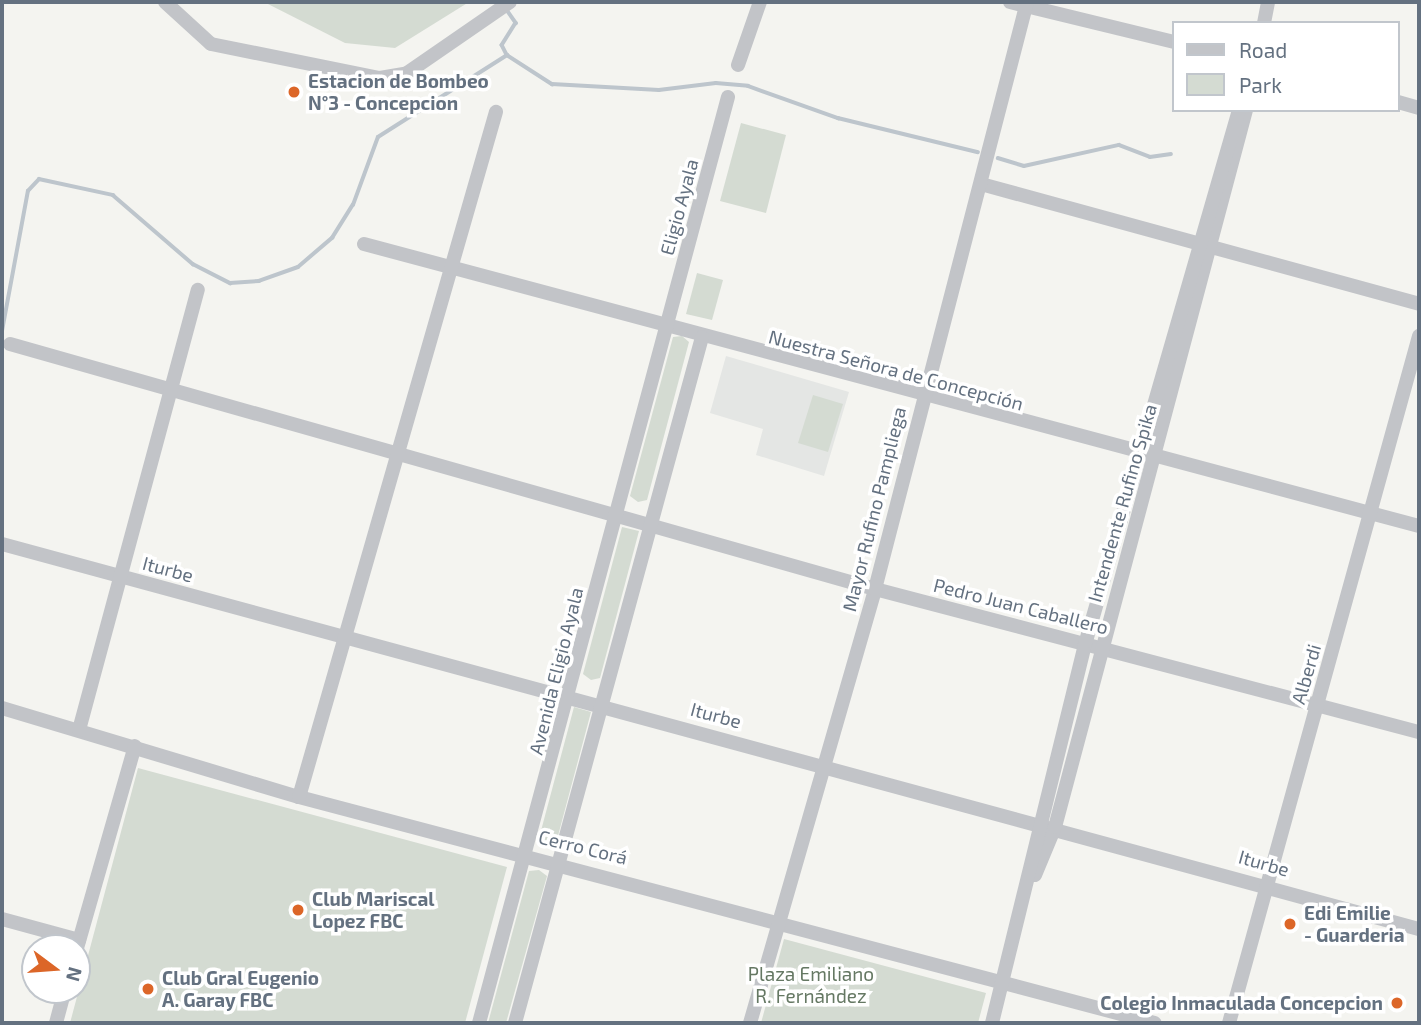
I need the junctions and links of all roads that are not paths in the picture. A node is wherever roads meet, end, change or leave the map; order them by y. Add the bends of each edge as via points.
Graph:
1 (165, 2) edge
2 (760, 2) edge
3 (1010, 2) edge
4 (1268, 2) edge
5 (1026, 4) edge
6 (504, 6) edge
7 (1264, 21) edge
8 (1172, 41) edge
9 (738, 65) dead end
10 (728, 97) dead end
11 (1400, 103) edge
12 (1419, 108) edge
13 (496, 112) dead end
14 (1238, 112) edge
15 (1246, 112) edge
16 (981, 184) junction
17 (1199, 243) junction
18 (364, 244) dead end
19 (1214, 247) junction
20 (448, 269) junction
21 (198, 290) dead end
22 (1419, 304) edge
23 (666, 327) junction
24 (1419, 336) edge
25 (702, 337) junction
26 (10, 344) dead end
27 (172, 386) junction
28 (923, 398) junction
29 (397, 450) junction
30 (1137, 454) junction
31 (1154, 459) junction
32 (615, 512) junction
33 (1372, 513) junction
34 (651, 523) junction
35 (1419, 526) edge
36 (2, 544) edge
37 (120, 576) junction
38 (875, 589) junction
39 (344, 636) junction
40 (1086, 641) junction
41 (1102, 646) junction
42 (571, 698) junction
43 (602, 704) junction
44 (2, 708) edge
45 (1317, 708) junction
46 (79, 730) junction
47 (1419, 732) edge
48 (135, 747) junction
49 (824, 765) junction
50 (299, 797) junction
51 (1039, 823) junction
52 (1055, 827) junction
53 (526, 853) junction
54 (561, 861) junction
55 (1269, 884) junction
56 (1024, 902) junction
57 (2, 919) edge
58 (779, 919) junction
59 (1419, 929) edge
60 (48, 934) edge
61 (81, 934) edge
62 (1002, 984) junction
63 (61, 1004) edge
64 (55, 1023) edge
65 (480, 1023) edge
66 (515, 1023) edge
67 (750, 1023) edge
68 (992, 1023) edge
69 (1155, 1023) edge
70 (1229, 1023) edge

1 - 6 street via 211,44 380,78 407,73
2 - 9 street
3 - 5 street
4 - 7 street
5 - 8 street
5 - 16 street, Mayor Rufino Pampliega
10 - 23 street, Eligio Ayala
11 - 12 street
13 - 20 street
14 - 17 street, Intendente Rufino Spika
15 - 19 street, Intendente Rufino Spika
16 - 17 street
16 - 28 street, Mayor Rufino Pampliega
17 - 19 street
17 - 30 street, Intendente Rufino Spika
18 - 20 street, Nuestra Señora de Concepción
19 - 22 street
19 - 31 street, Intendente Rufino Spika
20 - 23 street, Nuestra Señora de Concepción
20 - 29 street
21 - 27 street
23 - 25 street, Nuestra Señora de Concepción
23 - 32 street, Avenida Eligio Ayala
24 - 33 street, Alberdi
25 - 28 street, Nuestra Señora de Concepción
25 - 34 street
26 - 27 street, Pedro Juan Caballero
27 - 29 street, Pedro Juan Caballero
27 - 37 street
28 - 30 street, Nuestra Señora de Concepción
28 - 38 street, Mayor Rufino Pampliega
29 - 32 street, Pedro Juan Caballero
29 - 39 street
30 - 31 street, Nuestra Señora de Concepción
30 - 40 street, Intendente Rufino Spika
31 - 33 street, Nuestra Señora de Concepción
31 - 41 street, Intendente Rufino Spika
32 - 34 street, Pedro Juan Caballero
32 - 42 street, Avenida Eligio Ayala
33 - 35 street, Nuestra Señora de Concepción
33 - 45 street, Alberdi
34 - 38 street, Pedro Juan Caballero
34 - 43 street
36 - 37 street, Iturbe
37 - 39 street, Iturbe
37 - 46 street
38 - 40 street, Pedro Juan Caballero
38 - 49 street, Mayor Rufino Pampliega
39 - 42 street, Iturbe
39 - 50 street
40 - 41 street, Pedro Juan Caballero
40 - 51 street, Intendente Rufino Spika
41 - 45 street, Pedro Juan Caballero
41 - 52 street, Intendente Rufino Spika
42 - 43 street, Iturbe
42 - 53 street, Avenida Eligio Ayala
43 - 49 street, Iturbe
43 - 54 street
44 - 46 street, Cerro Corá
45 - 47 street, Pedro Juan Caballero
45 - 55 street, Alberdi
46 - 48 street, Cerro Corá
48 - 50 street, Cerro Corá
48 - 61 street
49 - 51 street, Iturbe
49 - 58 street, Mayor Rufino Pampliega
50 - 53 street, Cerro Corá
51 - 52 street, Iturbe
51 - 56 street, Intendente Rufino Spika
52 - 55 street, Iturbe
52 - 56 street, Intendente Rufino Spika
53 - 54 street, Cerro Corá
53 - 65 street, Avenida Eligio Ayala
54 - 58 street, Cerro Corá
54 - 66 street
55 - 59 street, Iturbe
55 - 70 street, Alberdi
56 - 62 street, Intendente Rufino Spika
57 - 60 street
58 - 62 street, Cerro Corá
58 - 67 street, Mayor Rufino Pampliega
62 - 68 street, Intendente Rufino Spika
62 - 69 street, Cerro Corá
63 - 64 street

